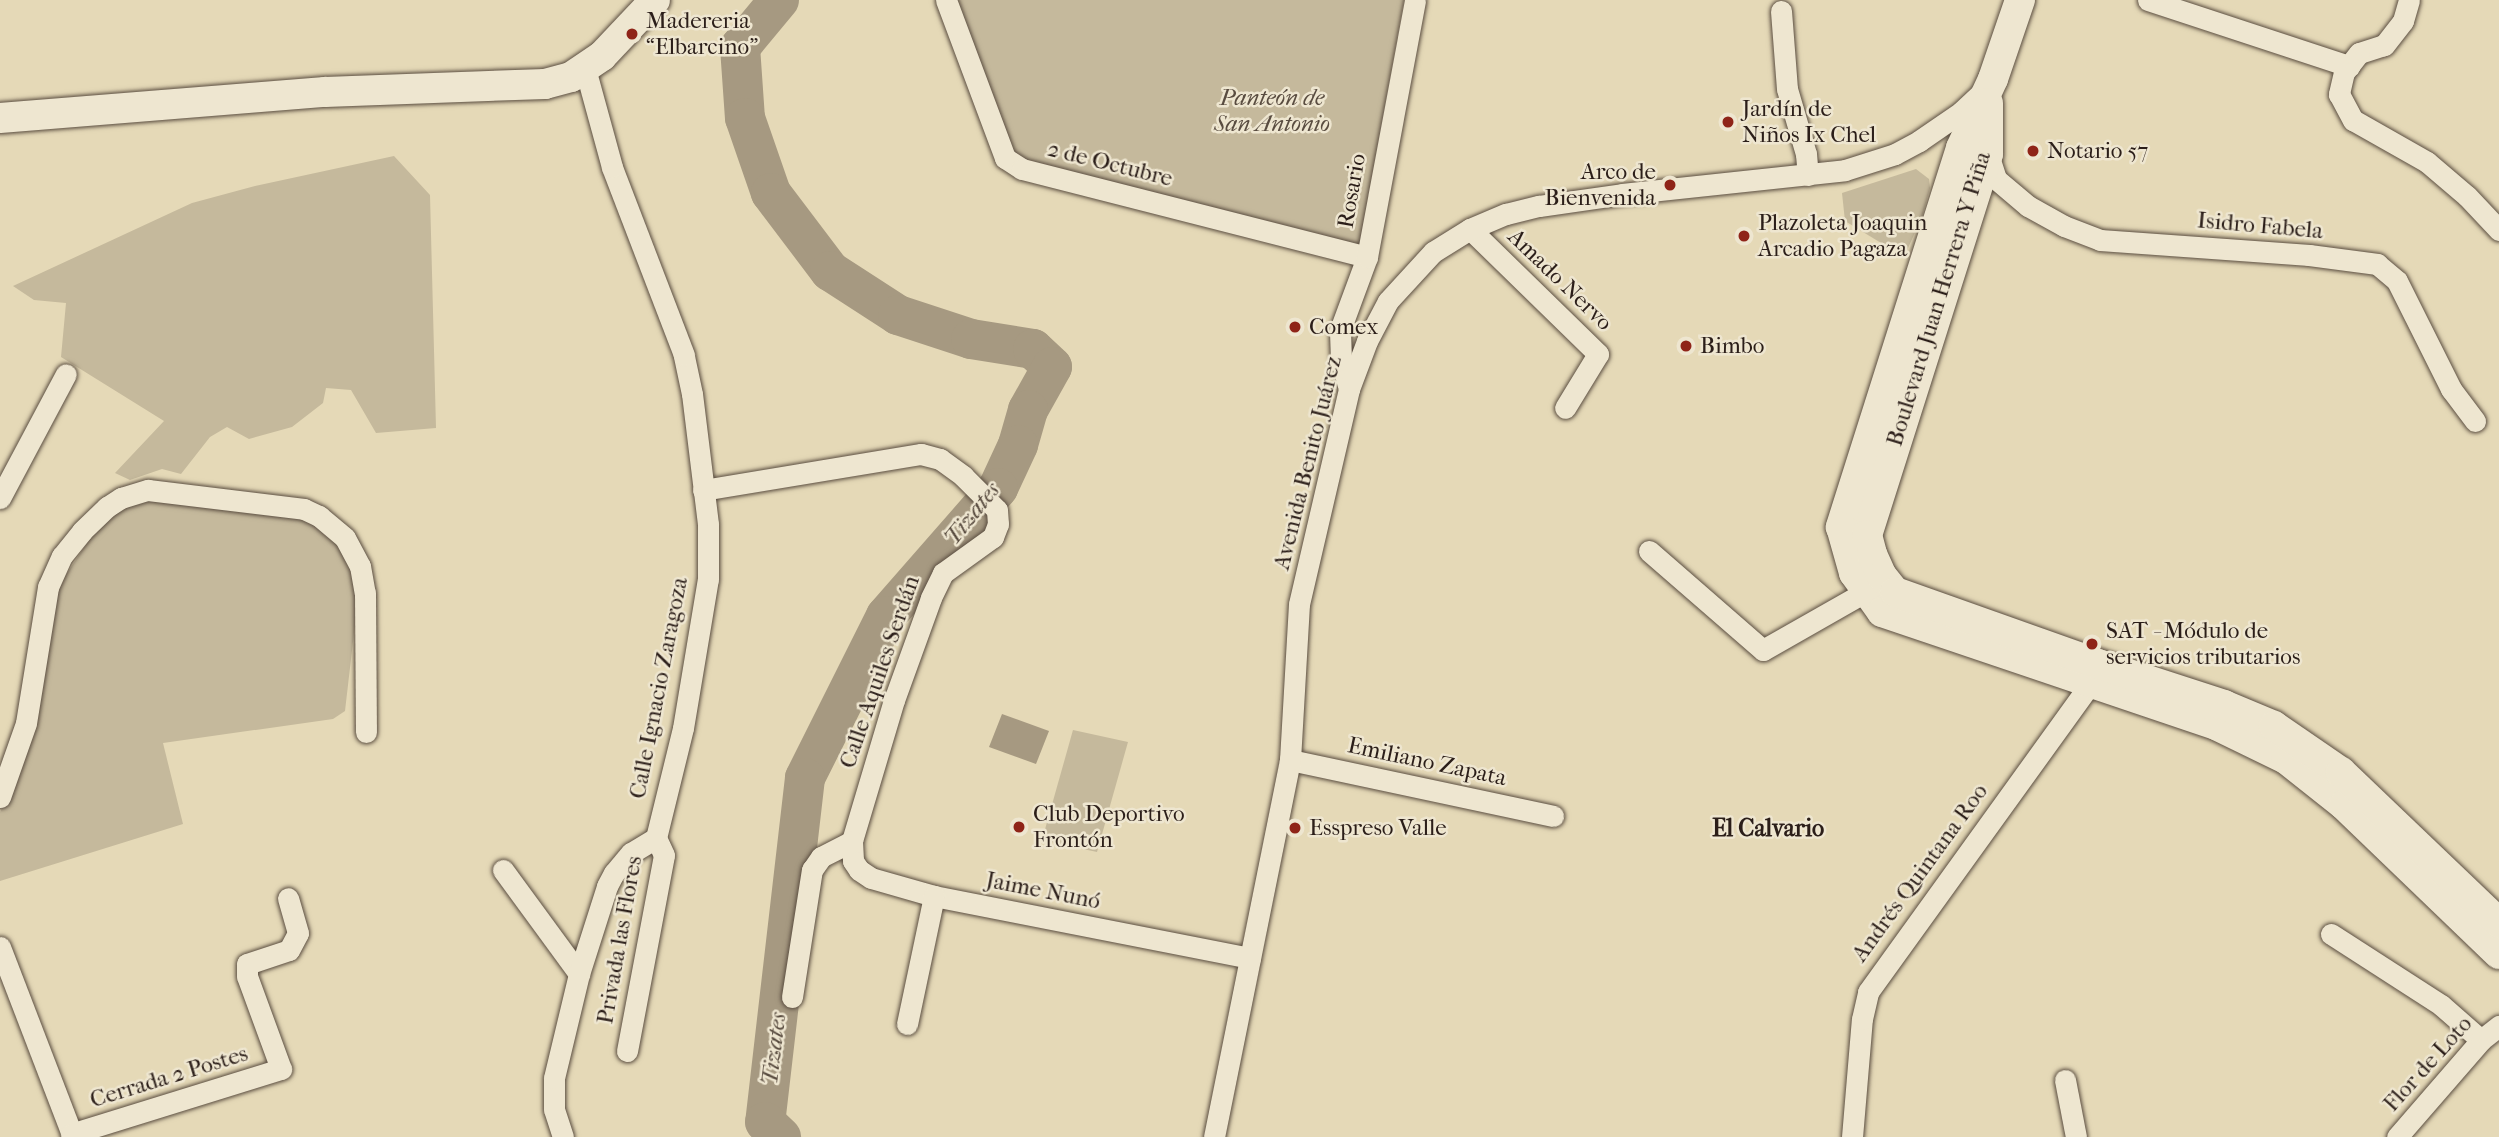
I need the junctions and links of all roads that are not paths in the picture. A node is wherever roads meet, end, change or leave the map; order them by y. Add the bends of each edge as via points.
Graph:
1 (656, 0) edge
2 (946, 0) edge
3 (1415, 0) edge
4 (2020, 0) edge
5 (2148, 0) edge
6 (2406, 10) edge
7 (1782, 11) dead end
8 (2349, 66) junction
9 (585, 68) junction
10 (1993, 79) junction
11 (0, 118) edge
12 (1988, 153) junction
13 (1808, 175) junction
14 (1470, 229) junction
15 (2499, 230) edge
16 (1367, 257) junction
17 (66, 374) dead end
18 (1349, 389) junction
19 (1565, 408) dead end
20 (2475, 421) dead end
21 (703, 490) junction
22 (0, 498) edge
23 (1649, 551) dead end
24 (1865, 592) junction
25 (2095, 673) junction
26 (366, 732) dead end
27 (1290, 760) junction
28 (0, 797) edge
29 (1553, 816) dead end
30 (656, 838) junction
31 (852, 841) junction
32 (503, 870) dead end
33 (934, 896) junction
34 (288, 898) dead end
35 (2499, 923) edge
36 (2331, 934) dead end
37 (0, 947) edge
38 (2499, 954) edge
39 (1250, 958) junction
40 (579, 974) junction
41 (792, 997) dead end
42 (907, 1024) dead end
43 (2499, 1026) edge
44 (2481, 1040) junction
45 (627, 1051) dead end
46 (2065, 1080) dead end
47 (72, 1136) edge
48 (563, 1137) edge
49 (1214, 1137) edge
50 (1852, 1137) edge
51 (2076, 1137) edge
52 (2397, 1137) edge

1 - 9 main road via 618,43
2 - 16 street, 2 de Octubre via 1005,158 1022,169
3 - 16 street, Rosario
4 - 10 main road
5 - 8 street
6 - 8 street via 2384,45 2358,53
7 - 13 street via 1787,89
8 - 15 street via 2339,94 2353,120 2427,162
9 - 11 main road via 535,85 325,92
9 - 21 street, Calle Ignacio Zaragoza via 612,167 684,355
10 - 12 main road, Boulevard Juan Herrera Y Piña via 1986,120
10 - 13 street, Avenida Benito Juárez via 1961,112 1919,142 1870,163
10 - 24 main road, Boulevard Juan Herrera Y Piña via 1961,148 1841,527 1851,566
12 - 20 street, Isidro Fabela via 1996,179 2020,200 2063,226 2100,240 2377,264 2397,281 2451,389
12 - 25 main road, Boulevard Juan Herrera Y Piña via 1868,542 1876,565 1895,592
13 - 14 street, Avenida Benito Juárez via 1539,206
14 - 18 street, Avenida Benito Juárez via 1433,253 1395,292 1377,320
14 - 19 street, Amado Nervo via 1598,354
16 - 18 street, Rosario via 1340,330 1341,360
17 - 22 street
18 - 27 street, Avenida Benito Juárez via 1299,604
21 - 30 street, Calle Ignacio Zaragoza via 708,579 683,727
21 - 31 street, Calle Aquiles Serdán via 920,454 940,459 994,504 999,517 993,537 943,573 936,585 894,700
23 - 24 street via 1763,650
24 - 25 main road, Boulevard Juan Herrera Y Piña via 1882,612
25 - 35 main road, Boulevard Juan Herrera Y Piña via 2224,705 2298,740 2341,772
25 - 38 main road, Boulevard Juan Herrera Y Piña via 2286,759 2344,805
25 - 50 street, Andrés Quintana Roo via 1868,992
26 - 28 street via 365,593 360,566 345,538 304,509 148,490 107,507 62,556 48,586 26,723
27 - 29 street, Emiliano Zapata
27 - 39 street, Avenida Benito Juárez
30 - 40 street via 631,853 614,873
30 - 45 street, Privada las Flores via 664,855
31 - 33 street, Jaime Nunó via 853,861 859,870 871,878
31 - 41 street via 821,857 812,870
32 - 40 street
33 - 39 street, Jaime Nunó
33 - 42 street
34 - 47 street, Cerrada 2 Postes via 298,933 289,950 247,964 247,976 281,1069
36 - 44 street via 2441,1005
37 - 47 street
39 - 49 street, Avenida Benito Juárez
40 - 48 street via 554,1078 554,1109
43 - 44 street, Flor de Loto
44 - 52 street, Flor de Loto
46 - 51 street

